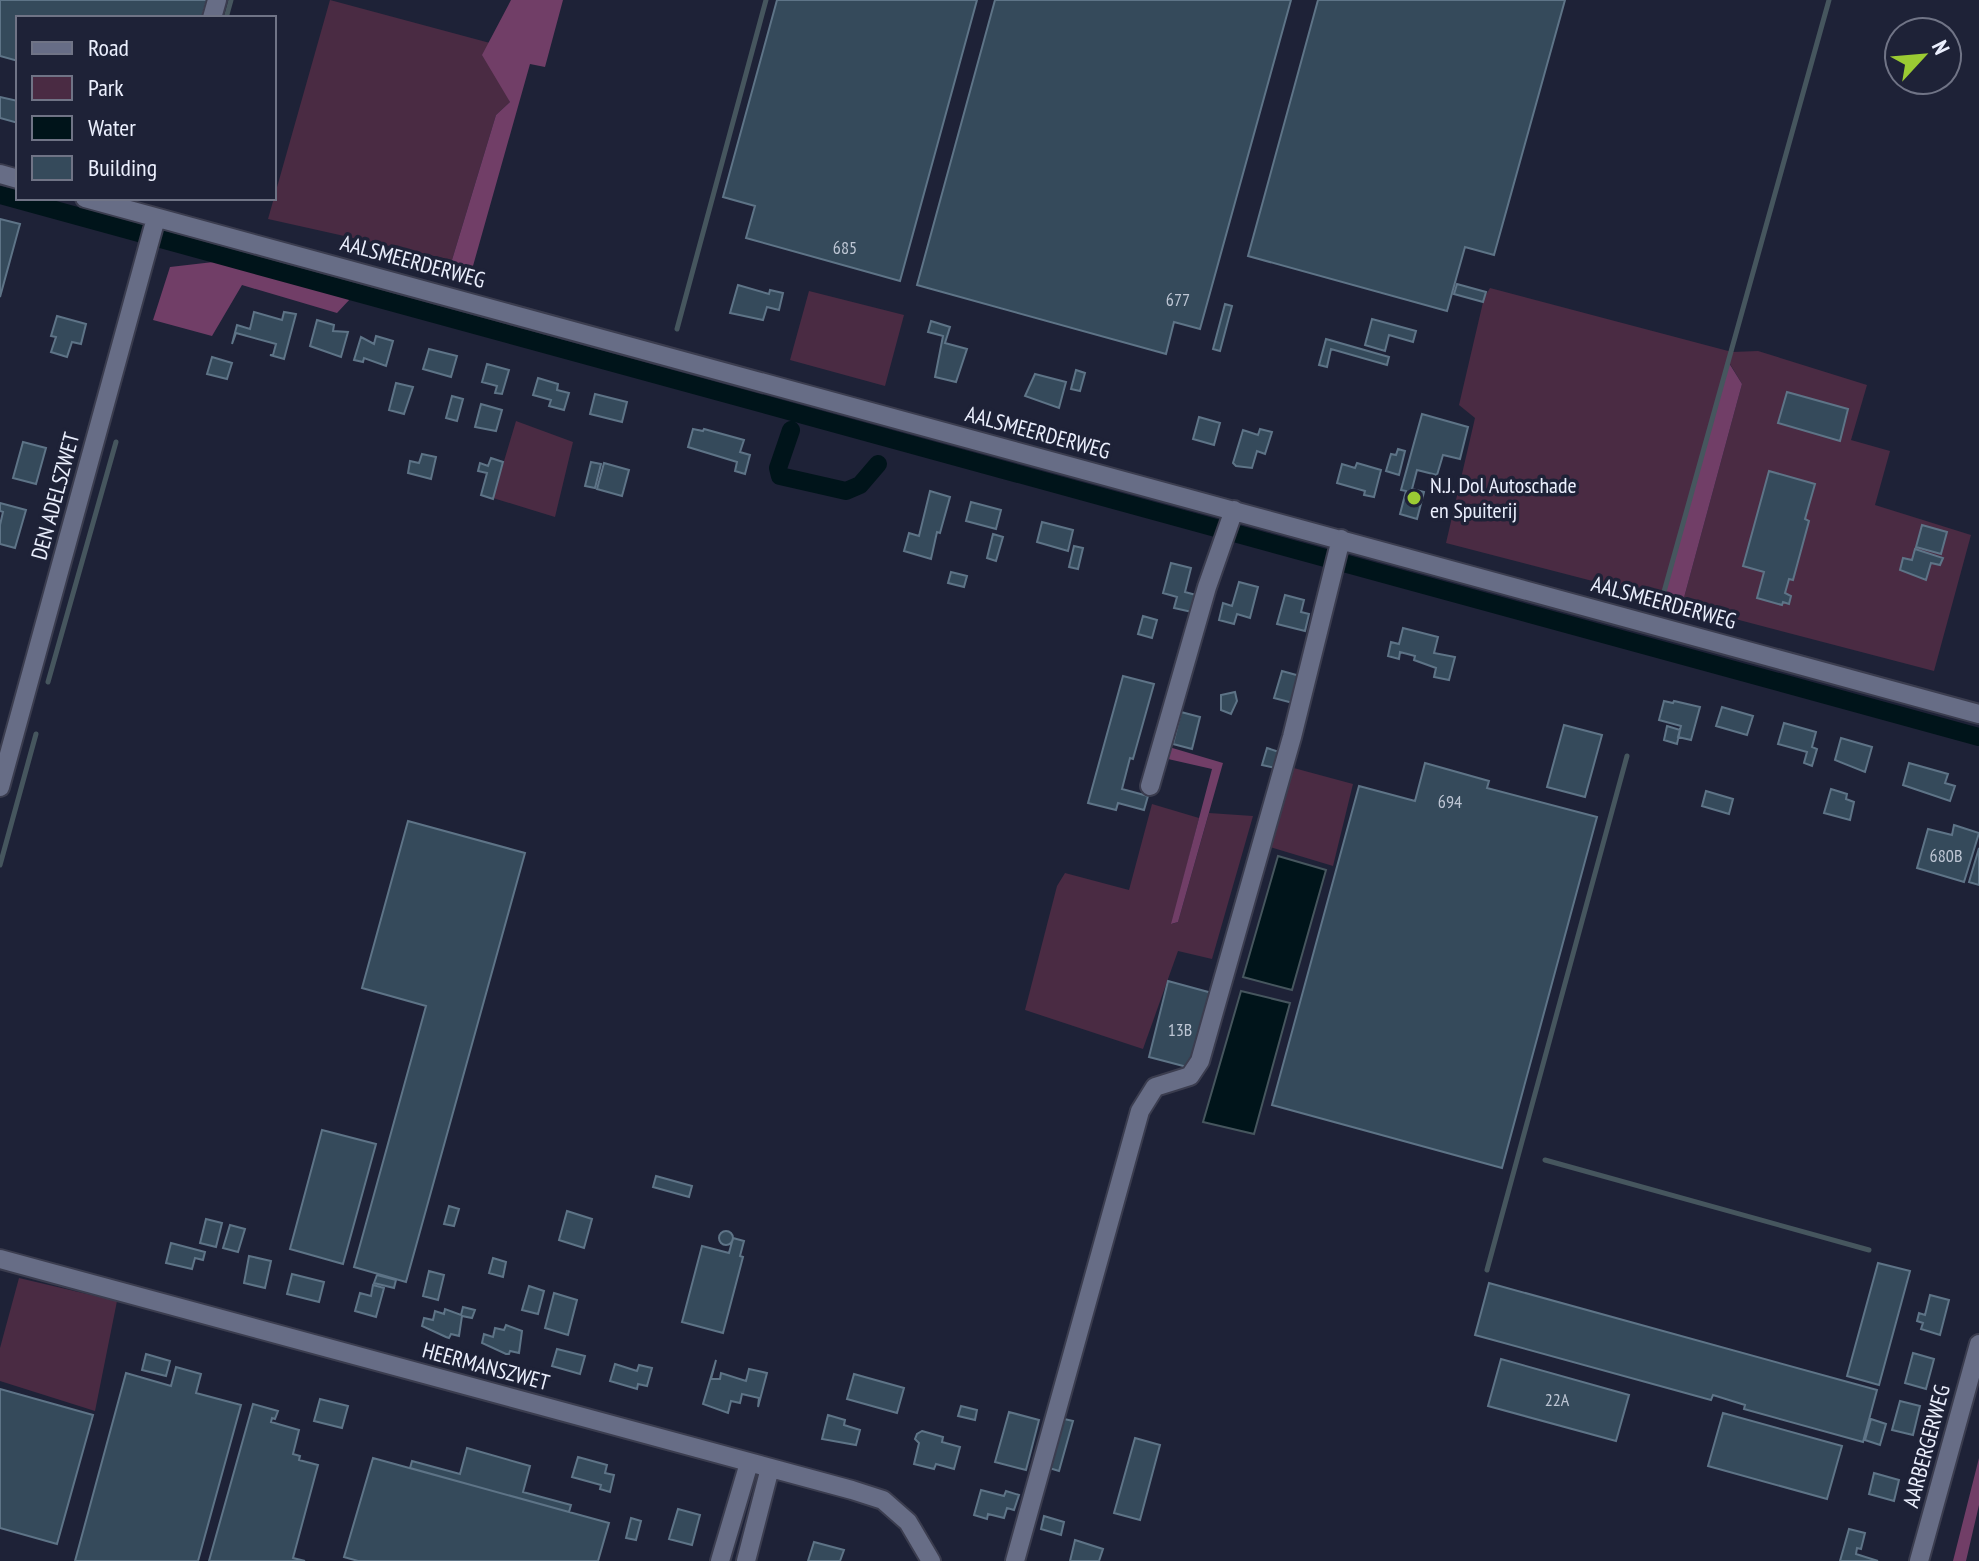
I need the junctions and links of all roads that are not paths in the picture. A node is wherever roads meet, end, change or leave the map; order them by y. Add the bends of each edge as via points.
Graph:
1 (90, 200) edge
2 (151, 222) edge
3 (1230, 525) junction
4 (1339, 544) junction
5 (1979, 714) edge
6 (1150, 786) dead end
7 (0, 787) edge
8 (0, 1259) edge
9 (1979, 1344) edge
10 (749, 1463) junction
11 (770, 1468) junction
12 (720, 1561) edge
13 (746, 1561) edge
14 (931, 1561) edge
15 (1015, 1561) edge
16 (1919, 1561) edge

1 - 2 street, AALSMEERDERWEG
2 - 3 street, AALSMEERDERWEG
2 - 7 street, DEN ADELSZWET
3 - 4 street, AALSMEERDERWEG
3 - 6 street
4 - 5 street, AALSMEERDERWEG
4 - 15 street via 1292,737 1200,1061 1190,1076 1155,1087 1140,1111
8 - 10 street, HEERMANSZWET
9 - 16 street, AARBERGERWEG
10 - 11 street, HEERMANSZWET
10 - 12 street
11 - 13 street
11 - 14 street, HEERMANSZWET via 883,1500 908,1522

